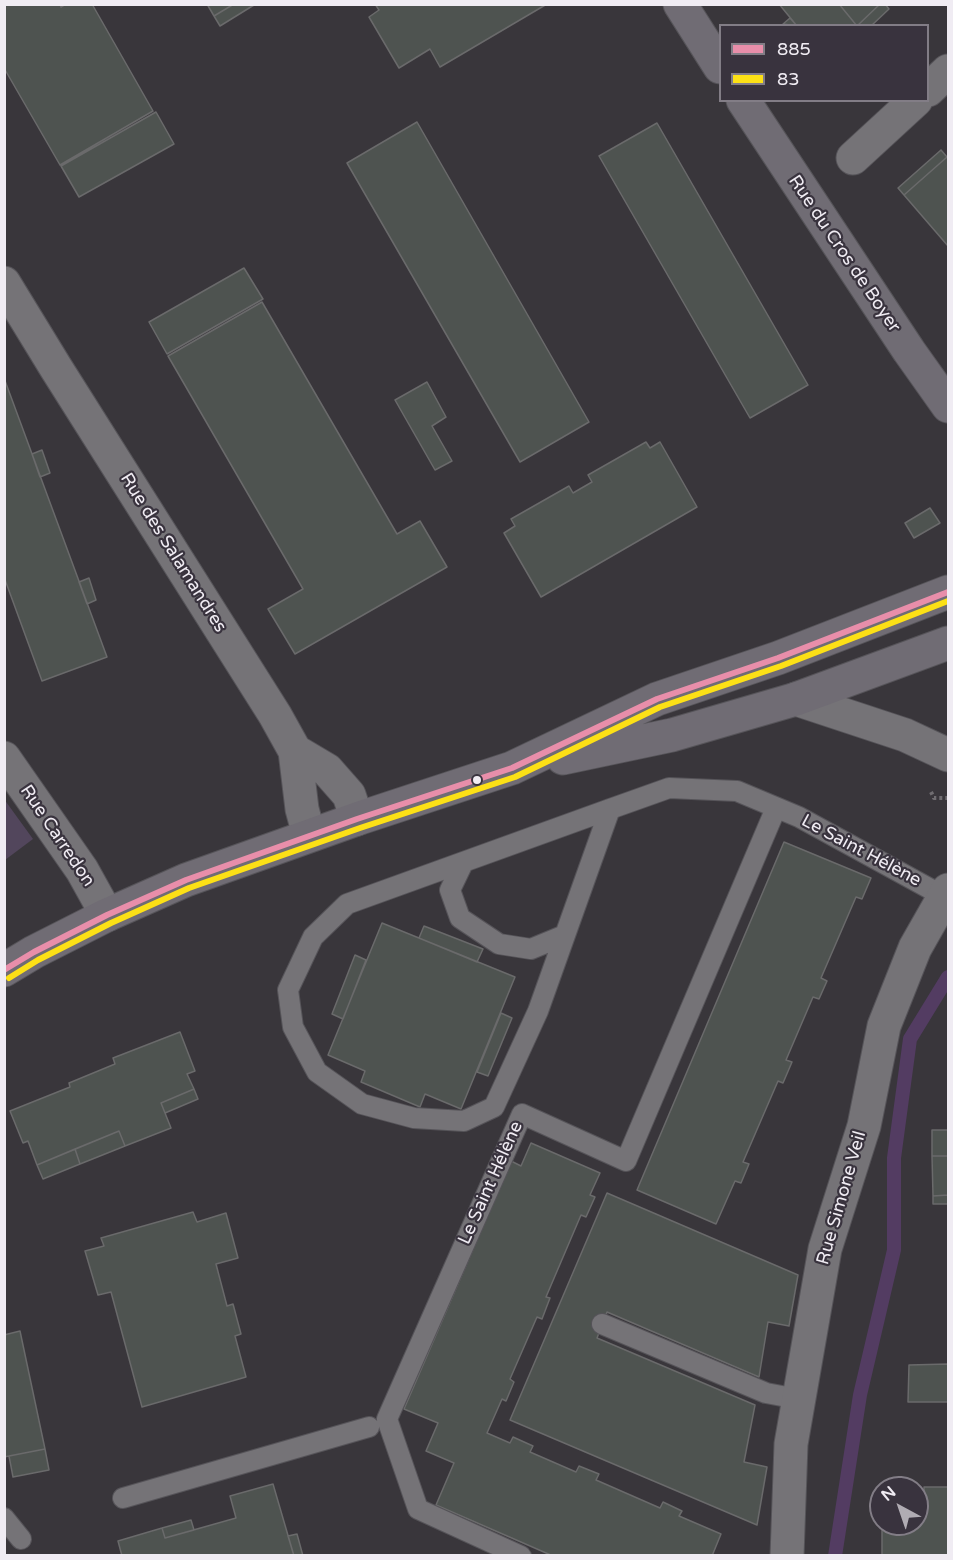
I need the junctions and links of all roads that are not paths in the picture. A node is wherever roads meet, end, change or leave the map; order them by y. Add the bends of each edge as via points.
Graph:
1 (680, 4) edge
2 (719, 65) edge
3 (948, 71) edge
4 (929, 88) edge
5 (743, 102) edge
6 (914, 102) edge
7 (853, 158) dead end
8 (4, 283) edge
9 (948, 406) edge
10 (948, 592) edge
11 (948, 643) edge
12 (796, 699) junction
13 (295, 751) junction
14 (948, 755) edge
15 (4, 758) edge
16 (512, 768) junction
17 (776, 808) junction
18 (610, 809) junction
19 (357, 819) junction
20 (309, 836) junction
21 (463, 863) junction
22 (947, 893) edge
23 (107, 915) junction
24 (565, 935) junction
25 (4, 970) edge
26 (602, 1324) dead end
27 (798, 1399) junction
28 (369, 1427) dead end
29 (123, 1498) dead end
30 (4, 1518) edge
31 (21, 1539) dead end
32 (521, 1556) edge
33 (787, 1556) edge

1 - 2 main road
3 - 4 street
5 - 9 main road, Rue du Cros de Boyer
6 - 7 street
8 - 13 street, Rue des Salamandres
10 - 16 main road via 778,658 657,699
11 - 12 main road
12 - 14 street via 905,735
12 - 16 main road via 672,735
13 - 19 street via 327,770 349,795
13 - 20 street, Rue des Salamandres
15 - 23 street, Rue Carredon via 82,870
16 - 19 main road
17 - 18 lane, Le Saint Hélène via 737,791 669,788
17 - 22 lane, Le Saint Hélène
17 - 32 lane, Le Saint Hélène via 626,1161 522,1114 387,1419 418,1509
18 - 21 lane, Le Saint Hélène
18 - 24 lane, Le Saint Hélène
19 - 20 main road
20 - 23 main road via 186,880
21 - 24 lane via 450,890 460,918 499,944 531,949
21 - 24 lane, Le Saint Hélène via 347,904 313,937 288,990 293,1027 317,1072 362,1104 414,1118 464,1121 494,1107 538,1011
22 - 27 street, Rue Simone Veil via 915,948 884,1026 864,1126 825,1249
23 - 25 main road
26 - 27 lane via 766,1394
27 - 33 street, Rue Simone Veil via 791,1444
28 - 29 lane
30 - 31 lane

